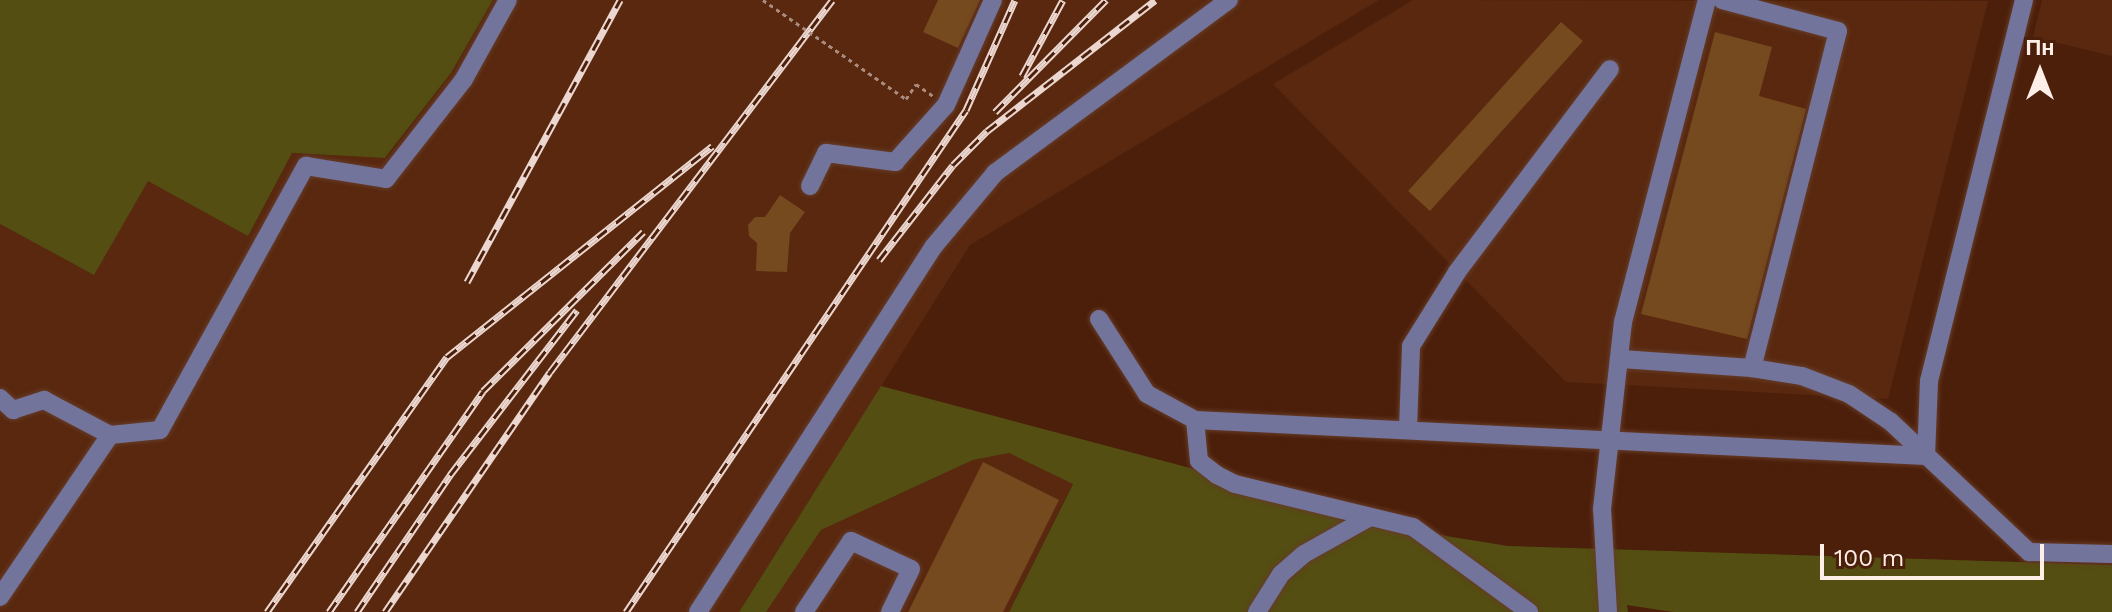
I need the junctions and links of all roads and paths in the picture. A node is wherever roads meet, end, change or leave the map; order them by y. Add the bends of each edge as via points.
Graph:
1 (508, 0) edge
2 (763, 0) edge
3 (993, 0) edge
4 (1229, 0) edge
5 (1707, 0) edge
6 (1722, 0) edge
7 (2024, 0) edge
8 (1610, 69) dead end
9 (946, 105) junction
10 (810, 186) dead end
11 (1099, 319) dead end
12 (1621, 359) junction
13 (1752, 368) junction
14 (0, 398) edge
15 (1195, 420) junction
16 (1408, 429) junction
17 (110, 435) junction
18 (1611, 439) junction
19 (1926, 456) junction
20 (1370, 517) junction
21 (2112, 554) edge
22 (0, 597) edge
23 (698, 612) edge
24 (804, 612) edge
25 (890, 612) edge
26 (1257, 612) edge
27 (1529, 612) edge
28 (1608, 612) edge

1 - 17 lane via 464,79 386,179 306,166 160,430
2 - 9 path, bridge via 906,99 916,84
3 - 9 lane
4 - 23 lane via 995,173 934,246
5 - 12 lane via 1623,322
6 - 13 lane via 1838,31
7 - 19 lane via 1929,381
8 - 16 lane via 1457,272 1411,346
9 - 10 lane via 895,162 826,153
11 - 15 lane via 1147,394
12 - 13 lane
12 - 18 lane
13 - 19 lane via 1802,376 1849,394 1891,422
14 - 17 lane via 13,410 44,400
15 - 16 lane
15 - 20 lane via 1199,461 1217,475
16 - 18 lane
17 - 22 lane
18 - 19 lane
18 - 28 lane via 1602,509
19 - 21 lane via 2029,552
20 - 26 lane via 1304,554 1281,574
20 - 27 lane via 1413,527
24 - 25 lane via 851,541 911,569

